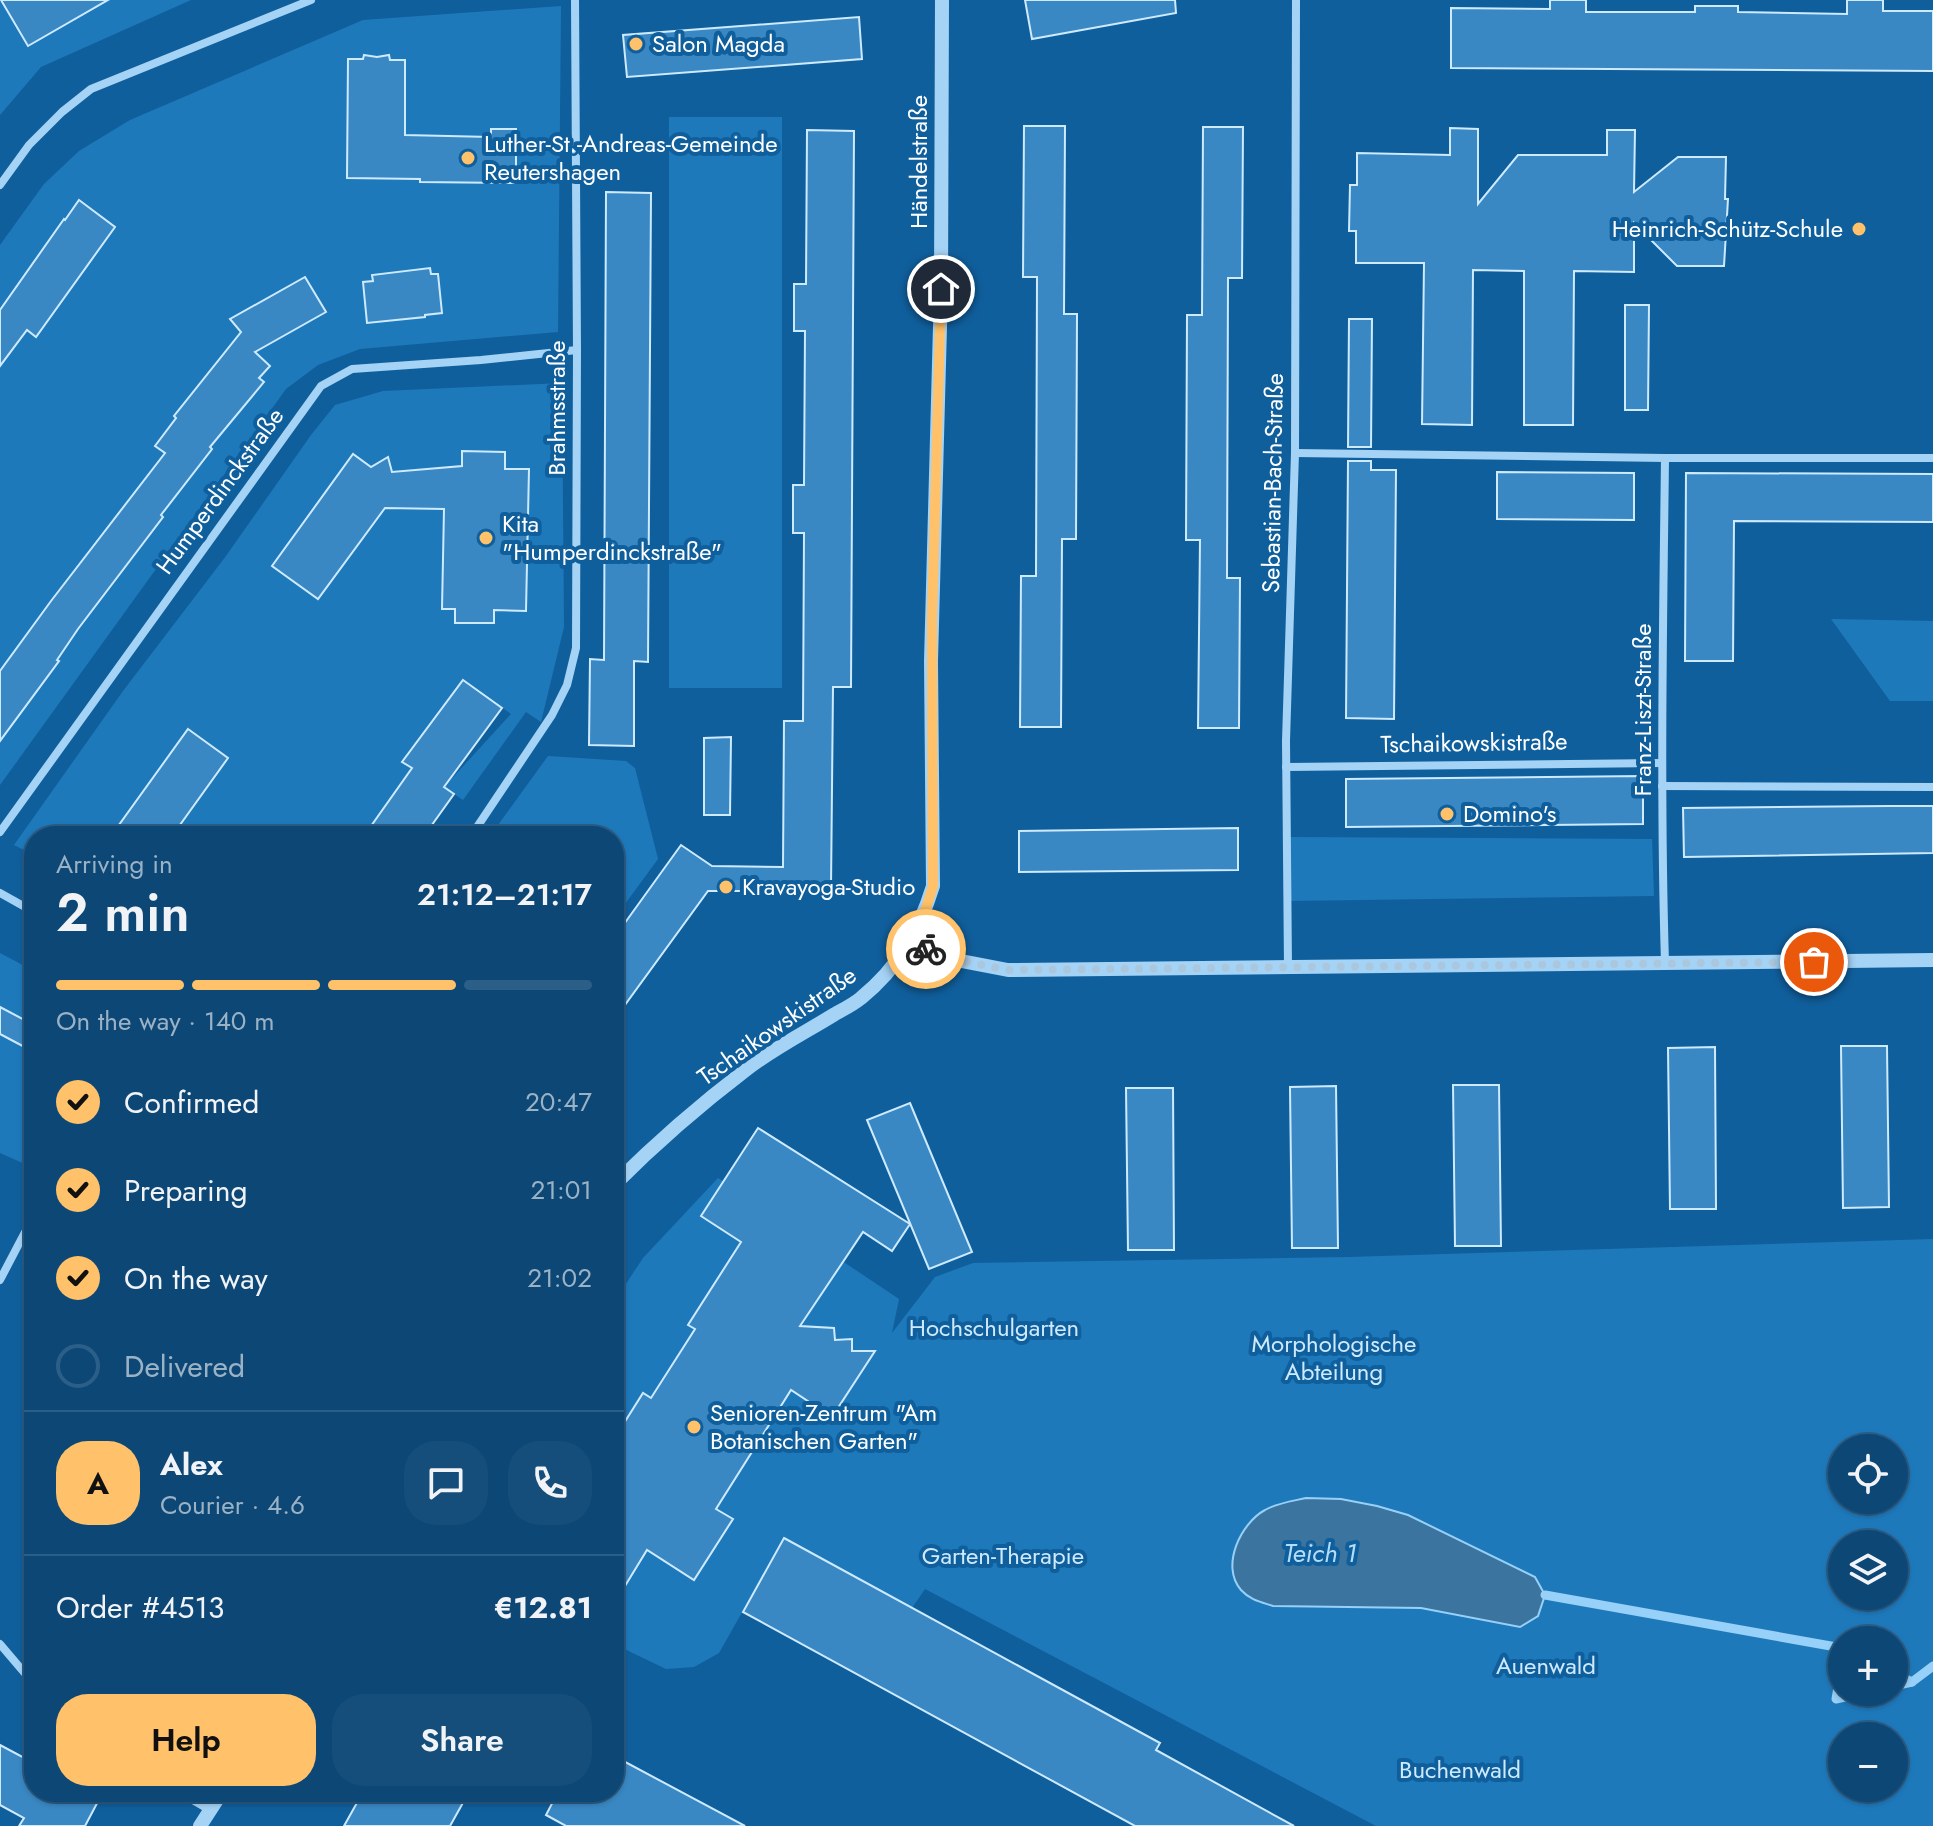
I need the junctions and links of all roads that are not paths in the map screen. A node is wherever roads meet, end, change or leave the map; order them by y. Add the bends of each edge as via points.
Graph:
1 (311, 0) edge
2 (575, 0) edge
3 (942, 0) edge
4 (1296, 0) edge
5 (0, 185) edge
6 (577, 350) junction
7 (1295, 453) junction
8 (1665, 458) junction
9 (1933, 458) edge
10 (1662, 763) junction
11 (1286, 767) junction
12 (1662, 786) junction
13 (1933, 787) edge
14 (478, 826) edge
15 (0, 832) edge
16 (0, 893) edge
17 (24, 906) edge
18 (910, 943) junction
19 (1933, 960) edge
20 (1665, 963) junction
21 (1288, 968) junction
22 (624, 1176) edge
23 (24, 1234) edge
24 (0, 1280) edge
25 (0, 1644) edge
26 (24, 1672) edge
27 (196, 1802) edge
28 (215, 1802) edge
29 (210, 1810) junction
30 (200, 1826) edge

1 - 5 street via 91,89 29,145
2 - 6 street, Brahmsstraße
3 - 18 street, Händelstraße via 931,661 933,886
4 - 7 street, Sebastian-Bach-Straße
6 - 14 street, Brahmsstraße via 576,648 567,685 552,715
6 - 15 street, Humperdinckstraße via 352,369 321,386
7 - 8 street
7 - 11 street, Sebastian-Bach-Straße
8 - 9 street
8 - 10 street, Franz-Liszt-Straße
10 - 11 street, Tschaikowskistraße
10 - 12 street, Franz-Liszt-Straße
11 - 21 street, Sebastian-Bach-Straße
12 - 13 street
12 - 20 street, Franz-Liszt-Straße
16 - 17 street
18 - 21 street via 956,960 1008,970
18 - 22 street, Tschaikowskistraße via 861,998 750,1067
19 - 20 street
20 - 21 street
23 - 24 street
25 - 26 street
27 - 29 street
28 - 29 street
29 - 30 street

